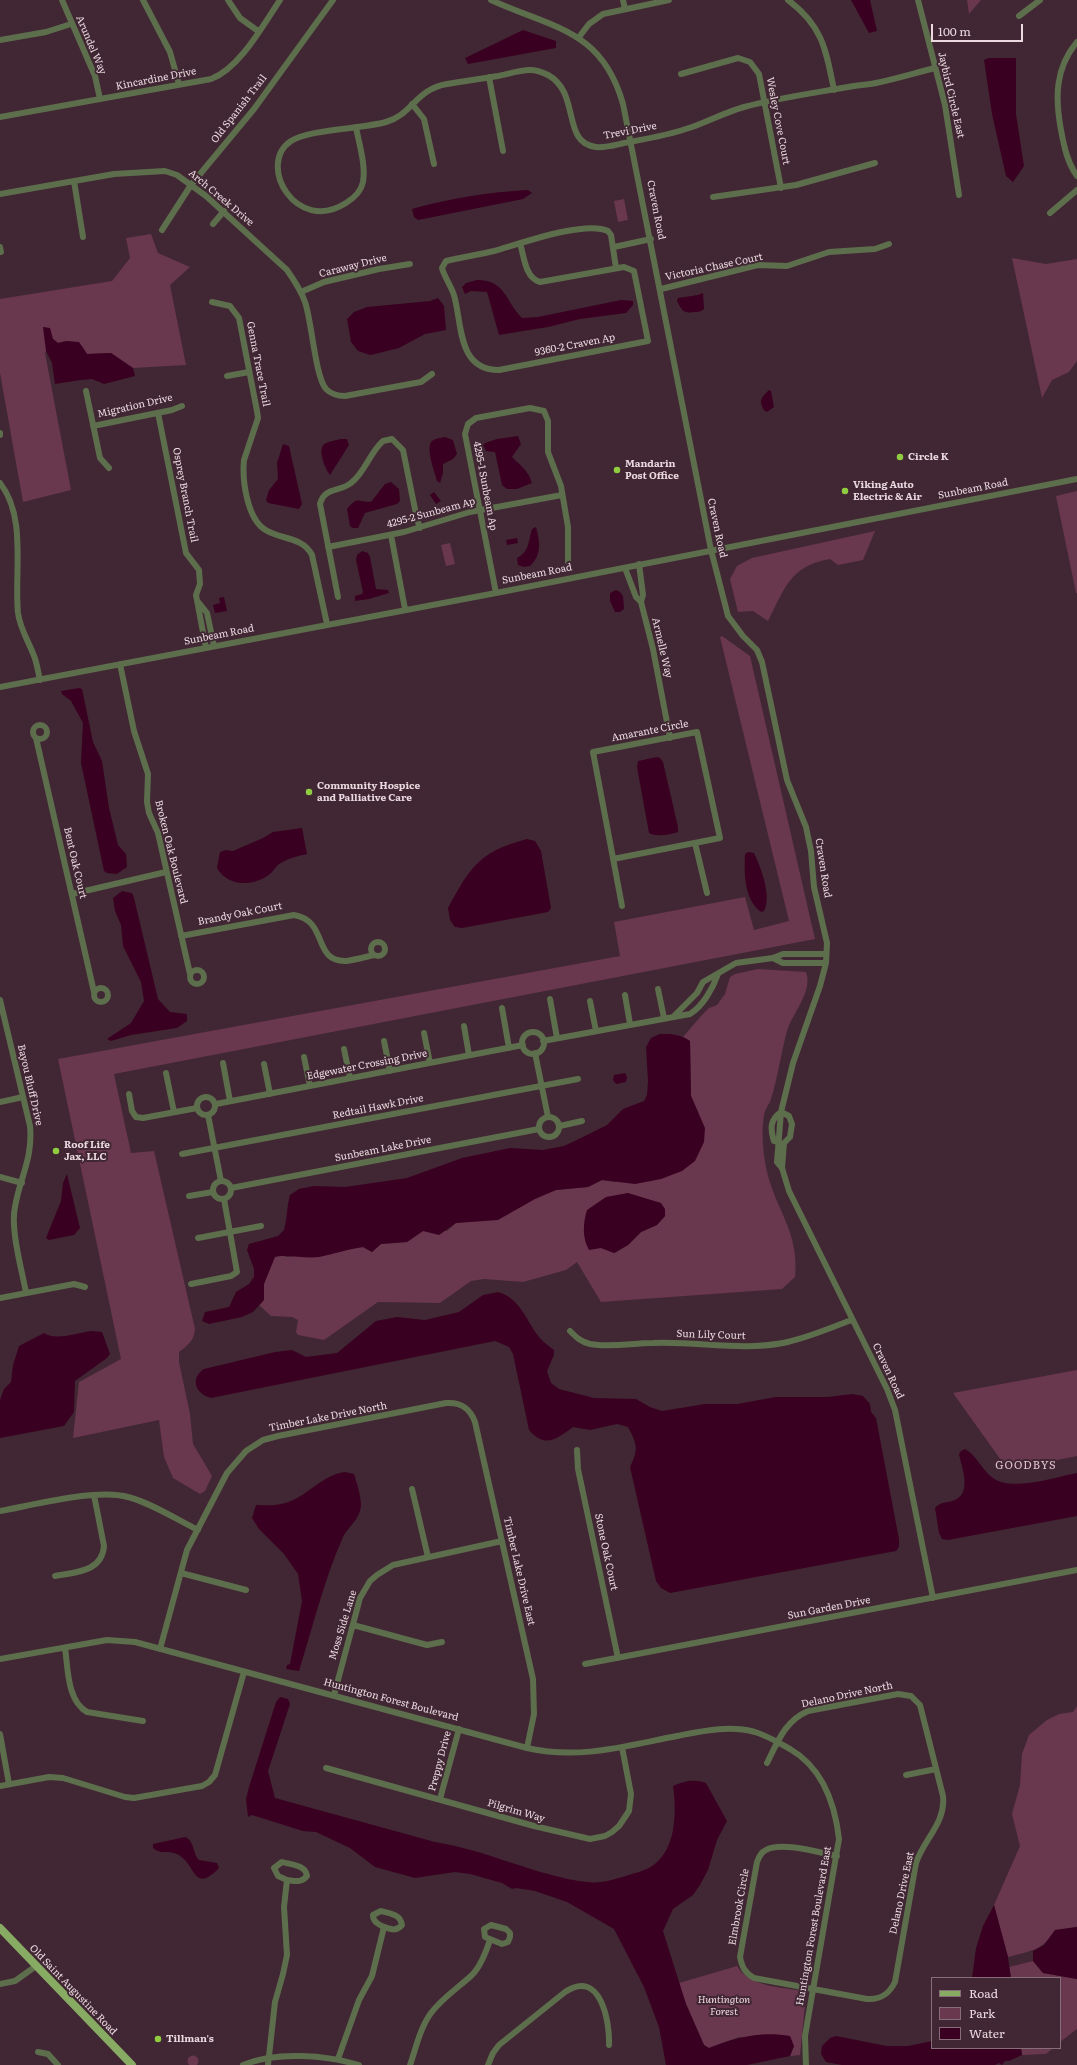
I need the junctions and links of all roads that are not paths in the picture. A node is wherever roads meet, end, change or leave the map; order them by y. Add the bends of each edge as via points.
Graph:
1 (62, 0) edge
2 (143, 0) edge
3 (228, 0) edge
4 (280, 0) edge
5 (333, 0) edge
6 (492, 0) edge
7 (623, 0) edge
8 (669, 0) edge
9 (788, 0) edge
10 (918, 0) edge
11 (1040, 0) edge
12 (625, 9) junction
13 (1019, 16) dead end
14 (71, 24) junction
15 (258, 31) junction
16 (579, 37) junction
17 (0, 40) edge
18 (1077, 42) edge
19 (935, 68) junction
20 (681, 74) dead end
21 (490, 77) junction
22 (179, 84) junction
23 (834, 90) junction
24 (100, 99) junction
25 (765, 102) junction
26 (412, 104) junction
27 (0, 118) edge
28 (356, 127) junction
29 (632, 142) junction
30 (503, 151) dead end
31 (875, 163) dead end
32 (434, 164) dead end
33 (1077, 176) edge
34 (74, 181) junction
35 (191, 185) junction
36 (781, 188) junction
37 (1077, 190) edge
38 (0, 194) edge
39 (959, 195) dead end
40 (713, 197) dead end
41 (224, 211) junction
42 (1050, 213) dead end
43 (213, 224) dead end
44 (162, 230) dead end
45 (83, 237) dead end
46 (651, 239) junction
47 (520, 243) junction
48 (889, 244) dead end
49 (614, 246) junction
50 (410, 264) dead end
51 (616, 268) junction
52 (661, 289) junction
53 (301, 292) junction
54 (212, 302) dead end
55 (249, 372) junction
56 (432, 374) dead end
57 (227, 376) dead end
58 (86, 391) dead end
59 (182, 406) dead end
60 (158, 413) junction
61 (93, 426) junction
62 (108, 468) dead end
63 (1077, 479) edge
64 (0, 483) edge
65 (562, 495) junction
66 (480, 510) junction
67 (420, 528) junction
68 (391, 535) junction
69 (328, 547) junction
70 (711, 550) junction
71 (568, 562) dead end
72 (639, 564) junction
73 (625, 568) junction
74 (496, 593) junction
75 (338, 597) dead end
76 (197, 600) junction
77 (641, 602) junction
78 (405, 609) junction
79 (327, 624) junction
80 (214, 646) junction
81 (206, 648) junction
82 (120, 664) junction
83 (40, 680) junction
84 (0, 687) edge
85 (36, 738) dead end
86 (670, 738) junction
87 (695, 843) junction
88 (613, 859) junction
89 (166, 872) junction
90 (707, 893) dead end
91 (72, 894) junction
92 (622, 906) dead end
93 (181, 936) junction
94 (826, 954) junction
95 (374, 955) dead end
96 (773, 958) junction
97 (826, 963) junction
98 (190, 974) dead end
99 (718, 974) junction
100 (658, 988) dead end
101 (94, 992) dead end
102 (624, 995) dead end
103 (550, 999) dead end
104 (0, 1000) edge
105 (590, 1001) dead end
106 (502, 1008) dead end
107 (674, 1016) junction
108 (664, 1018) junction
109 (630, 1024) junction
110 (464, 1026) dead end
111 (3, 1029) edge
112 (596, 1031) junction
113 (424, 1033) dead end
114 (558, 1038) junction
115 (384, 1041) dead end
116 (543, 1041) junction
117 (523, 1045) junction
118 (509, 1048) junction
119 (344, 1049) dead end
120 (535, 1053) junction
121 (469, 1055) junction
122 (304, 1057) dead end
123 (223, 1063) dead end
124 (430, 1063) junction
125 (264, 1064) dead end
126 (390, 1071) junction
127 (166, 1073) dead end
128 (350, 1078) junction
129 (578, 1078) dead end
130 (541, 1085) junction
131 (310, 1086) junction
132 (129, 1094) dead end
133 (270, 1094) junction
134 (23, 1097) junction
135 (230, 1101) junction
136 (0, 1102) edge
137 (216, 1104) junction
138 (197, 1108) junction
139 (174, 1112) junction
140 (782, 1112) junction
141 (208, 1115) junction
142 (548, 1117) junction
143 (582, 1121) dead end
144 (560, 1126) junction
145 (539, 1129) junction
146 (781, 1143) junction
147 (214, 1148) junction
148 (182, 1154) dead end
149 (0, 1177) edge
150 (221, 1181) junction
151 (22, 1183) junction
152 (231, 1188) junction
153 (214, 1192) junction
154 (190, 1196) dead end
155 (224, 1199) junction
156 (261, 1226) dead end
157 (231, 1232) junction
158 (198, 1238) dead end
159 (191, 1284) dead end
160 (85, 1287) dead end
161 (26, 1293) junction
162 (0, 1298) edge
163 (852, 1320) junction
164 (570, 1331) dead end
165 (462, 1405) joint
166 (577, 1450) dead end
167 (412, 1489) dead end
168 (94, 1495) junction
169 (0, 1511) edge
170 (198, 1530) junction
171 (502, 1541) junction
172 (428, 1557) junction
173 (1077, 1570) edge
174 (181, 1573) junction
175 (55, 1576) dead end
176 (246, 1590) dead end
177 (932, 1598) junction
178 (353, 1625) junction
179 (442, 1642) dead end
180 (65, 1648) junction
181 (160, 1649) junction
182 (618, 1658) junction
183 (0, 1659) edge
184 (585, 1664) dead end
185 (244, 1672) junction
186 (334, 1695) junction
187 (911, 1696) joint
188 (143, 1721) dead end
189 (459, 1729) junction
190 (0, 1734) edge
191 (777, 1742) junction
192 (622, 1747) junction
193 (527, 1748) junction
194 (767, 1763) dead end
195 (326, 1768) dead end
196 (936, 1769) junction
197 (906, 1775) dead end
198 (9, 1784) junction
199 (0, 1786) edge
200 (440, 1799) junction
201 (838, 1856) junction
202 (287, 1880) junction
203 (384, 1927) dead end
204 (0, 1928) edge
205 (490, 1940) dead end
206 (36, 1966) junction
207 (0, 1984) edge
208 (813, 1989) junction
209 (875, 1999) joint
210 (609, 2045) dead end
211 (38, 2052) dead end
212 (338, 2059) junction
213 (268, 2062) edge
214 (58, 2065) edge
215 (132, 2065) edge
216 (243, 2065) edge
217 (359, 2065) edge
218 (410, 2065) edge
219 (488, 2065) edge
220 (806, 2065) edge

1 - 14 street, Arundel Way
2 - 22 street via 170,52
3 - 15 street via 240,18
4 - 15 street, Kincardine Drive
5 - 35 street, Old Spanish Trail via 254,109
6 - 16 street, Craven Road via 556,25
7 - 12 street
8 - 12 street
9 - 23 street via 807,16 822,39
10 - 19 street, Jaybird Circle East
11 - 13 street
12 - 16 street via 603,14 589,24
14 - 17 street via 46,32
14 - 24 street, Arundel Way via 93,70
15 - 22 street, Kincardine Drive via 226,71 211,79
16 - 29 street, Craven Road via 597,54 615,79 624,104
18 - 33 street via 1063,65 1057,90 1057,109 1067,158
19 - 23 street, Trevi Drive via 874,84
19 - 39 street, Jaybird Circle East via 949,128
20 - 25 street, Wesley Cove Court via 731,59 744,59 756,67
21 - 26 street, Trevi Drive via 434,87
21 - 29 street, Trevi Drive via 529,70 545,74 558,83 566,95 573,126 581,140 597,147
21 - 30 street
22 - 24 street, Kincardine Drive
23 - 25 street, Trevi Drive
24 - 27 street, Kincardine Drive
25 - 29 street, Trevi Drive via 729,112 690,128
25 - 36 street, Wesley Cove Court
26 - 28 street, Trevi Drive via 395,118
26 - 32 street via 424,119
28 - 28 street, Trevi Drive via 363,182 357,195 338,208 321,212 299,206 290,199 279,174 278,159 286,144 296,138
29 - 46 street, Craven Road
31 - 36 street
34 - 35 street, Arch Creek Drive via 120,173 155,171 177,175
34 - 38 street, Arch Creek Drive
34 - 45 street
35 - 41 street, Arch Creek Drive
35 - 44 street, Old Spanish Trail
36 - 40 street
37 - 42 street
41 - 43 street
41 - 53 street, Arch Creek Drive via 286,270
46 - 49 street
46 - 52 street, Craven Road
47 - 49 street, 9360-2 Craven Ap via 556,232 598,228 608,231
47 - 51 street via 528,272 540,282
47 - 51 street, 9360-2 Craven Ap via 446,261 443,264 444,275 455,298 467,352 477,364 491,370 648,341 634,271 629,268
48 - 52 street, Victoria Chase Court via 875,249 829,252 787,266 758,265
49 - 51 street, 9360-2 Craven Ap
50 - 53 street, Caraway Drive via 324,282
52 - 70 street, Craven Road
53 - 56 street, Arch Creek Drive via 308,313 320,377 329,391 345,396 421,382
54 - 55 street, Genna Trace Trail via 230,306 236,311
55 - 57 street
55 - 79 street, Genna Trace Trail via 258,418 243,468 250,511 265,530 300,542 309,549
58 - 61 street
59 - 60 street, Migration Drive
60 - 61 street, Migration Drive
60 - 76 street, Osprey Branch Trail via 186,553 199,570
61 - 62 street via 100,458
63 - 70 street, Sunbeam Road
64 - 83 street via 8,495 18,540 18,614
65 - 66 street, 4295-2 Sunbeam Ap
65 - 66 street, 4295-1 Sunbeam Ap via 548,452 547,415 540,409 530,408 476,418 468,424 465,434
65 - 71 street, 4295-1 Sunbeam Ap via 568,528
66 - 67 street, 4295-2 Sunbeam Ap
66 - 74 street, 4295-1 Sunbeam Ap
67 - 68 street, 4295-2 Sunbeam Ap
67 - 69 street via 403,450 399,443 392,439 383,441 354,481 328,491 321,498
68 - 69 street, 4295-2 Sunbeam Ap
68 - 78 street
69 - 75 street
70 - 72 street, Sunbeam Road
70 - 94 street, Craven Road via 728,616 757,650 762,662 787,780 806,827 814,887 827,943
72 - 73 street, Sunbeam Road
72 - 77 street via 643,595
73 - 74 street, Sunbeam Road
73 - 77 street, Armelle Way via 636,597
74 - 78 street, Sunbeam Road
76 - 80 street via 207,613
76 - 81 street, Osprey Branch Trail
77 - 86 street, Armelle Way
78 - 79 street, Sunbeam Road
79 - 80 street, Sunbeam Road
80 - 81 street, Sunbeam Road
81 - 82 street, Sunbeam Road
82 - 83 street, Sunbeam Road
82 - 89 street, Broken Oak Boulevard via 134,730 148,774 149,813 158,833
83 - 84 street, Sunbeam Road
85 - 91 street, Bent Oak Court
86 - 87 street, Amarante Circle via 697,732 720,838
86 - 88 street, Amarante Circle via 593,752
87 - 88 street, Amarante Circle
87 - 90 street
88 - 92 street
89 - 91 street
89 - 93 street, Broken Oak Boulevard
91 - 101 street, Bent Oak Court
93 - 95 street, Brandy Oak Court via 294,915 312,923 319,934 322,947 334,958 347,961
93 - 98 street, Broken Oak Boulevard
94 - 96 street via 783,954
94 - 97 street, Craven Road
96 - 97 street via 783,963
96 - 99 street via 736,963
97 - 140 street, Craven Road via 793,1063
99 - 107 street via 703,982 697,993
99 - 107 street via 712,990 696,1010 683,1017
100 - 108 street
102 - 109 street
103 - 114 street
104 - 111 street, Bayou Bluff Drive
105 - 112 street
106 - 118 street
107 - 108 street
108 - 109 street
109 - 112 street
110 - 121 street
111 - 134 street, Bayou Bluff Drive
112 - 114 street
113 - 124 street
114 - 116 street
115 - 126 street
116 - 117 street via 539,1034 531,1033 524,1038
116 - 120 street via 542,1049
117 - 118 street, Edgewater Crossing Drive
117 - 120 street via 527,1052
118 - 121 street, Edgewater Crossing Drive
119 - 128 street
120 - 130 street
121 - 124 street, Edgewater Crossing Drive
122 - 131 street
123 - 135 street
124 - 126 street, Edgewater Crossing Drive
125 - 133 street
126 - 128 street, Edgewater Crossing Drive
127 - 139 street
128 - 131 street, Edgewater Crossing Drive
129 - 130 street, Redtail Hawk Drive
130 - 142 street
130 - 147 street, Redtail Hawk Drive
131 - 133 street, Edgewater Crossing Drive
132 - 139 street via 132,1111 136,1117 144,1118
133 - 135 street, Edgewater Crossing Drive
134 - 136 street
134 - 151 street, Bayou Bluff Drive via 31,1142 30,1156
135 - 137 street, Edgewater Crossing Drive
137 - 138 street via 212,1098 205,1097 199,1100
137 - 141 street via 214,1111
138 - 139 street
138 - 141 street via 201,1114
140 - 146 street, Craven Road via 788,1116 792,1124 790,1137
140 - 146 street, Craven Road via 774,1117 771,1125 774,1141
141 - 147 street
142 - 144 street via 555,1119
142 - 145 street via 541,1121
143 - 144 street
144 - 145 street via 558,1133 551,1138 543,1136
145 - 152 street, Sunbeam Lake Drive
146 - 163 street, Craven Road via 782,1168 789,1191
147 - 148 street, Redtail Hawk Drive
147 - 150 street
149 - 151 street
150 - 152 street via 227,1182
150 - 153 street via 215,1185
151 - 161 street, Bayou Bluff Drive via 15,1207 14,1224
152 - 155 street via 230,1195
153 - 154 street
153 - 155 street via 217,1197
155 - 157 street
156 - 157 street
157 - 158 street
157 - 159 street via 237,1272 231,1276
160 - 161 street via 74,1284
161 - 162 street
163 - 164 street, Sun Lily Court via 813,1336 753,1346 653,1343 612,1346 589,1344 577,1339
163 - 177 street, Craven Road via 895,1410
165 - 170 street, Timber Lake Drive North via 446,1403 271,1438 254,1445 232,1465
165 - 171 street, Timber Lake Drive East via 470,1411 475,1422
166 - 182 street, Stone Oak Court via 578,1469
167 - 172 street
168 - 169 street
168 - 170 street via 129,1497
168 - 175 street via 104,1546 103,1555 91,1569
170 - 174 street, Timber Lake Drive North via 187,1550
171 - 172 street, Moss Side Lane
171 - 193 street, Timber Lake Drive East via 533,1679 534,1714
172 - 178 street, Moss Side Lane via 393,1565 370,1581 360,1598
173 - 177 street, Sun Garden Drive
174 - 176 street
174 - 181 street, Timber Lake Drive North
177 - 182 street, Sun Garden Drive
178 - 179 street via 427,1645
178 - 186 street, Moss Side Lane
180 - 181 street, Huntington Forest Boulevard via 120,1640
180 - 183 street, Huntington Forest Boulevard
180 - 188 street via 74,1698 81,1709
181 - 185 street, Huntington Forest Boulevard
182 - 184 street, Sun Garden Drive
185 - 186 street, Huntington Forest Boulevard
185 - 198 street via 215,1775 202,1786 134,1798 63,1778 49,1777
186 - 189 street, Huntington Forest Boulevard
187 - 191 street, Delano Drive North via 898,1694 808,1711 791,1721
187 - 196 street, Delano Drive East via 923,1710
189 - 193 street, Huntington Forest Boulevard
189 - 200 street, Preppy Drive
190 - 198 street
191 - 192 street, Huntington Forest Boulevard via 755,1732 729,1729 709,1730
191 - 194 street, Delano Drive North
191 - 201 street, Huntington Forest Boulevard East via 804,1759 824,1784 837,1821
192 - 193 street, Huntington Forest Boulevard via 572,1754
192 - 200 street, Pilgrim Way via 631,1804 619,1826 598,1838 582,1838
195 - 200 street, Pilgrim Way
196 - 197 street
196 - 209 street, Delano Drive East via 943,1803 941,1817 922,1847 916,1863 895,1982 886,1994
198 - 199 street
201 - 208 street, Huntington Forest Boulevard East
201 - 208 street, Elmbrook Circle via 774,1847 765,1850 757,1862 740,1957 742,1965 754,1978
202 - 202 street via 275,1872 274,1868 282,1862 303,1868 306,1872 307,1876 303,1880
202 - 213 street via 284,1907 287,1955 275,2002
203 - 212 street via 372,1976 359,2000
204 - 206 main road, Old Saint Augustine Road
205 - 218 street via 486,1953 472,1975 446,1996 430,2014
206 - 207 street via 15,1981
206 - 215 main road, Old Saint Augustine Road
208 - 209 street, Elmbrook Circle
208 - 220 street, Huntington Forest Boulevard East via 805,2036
210 - 219 street via 609,2030 601,1999 592,1989 580,1986 565,1992 499,2045
211 - 214 street via 48,2054
212 - 213 street via 310,2057
212 - 217 street
213 - 216 street

